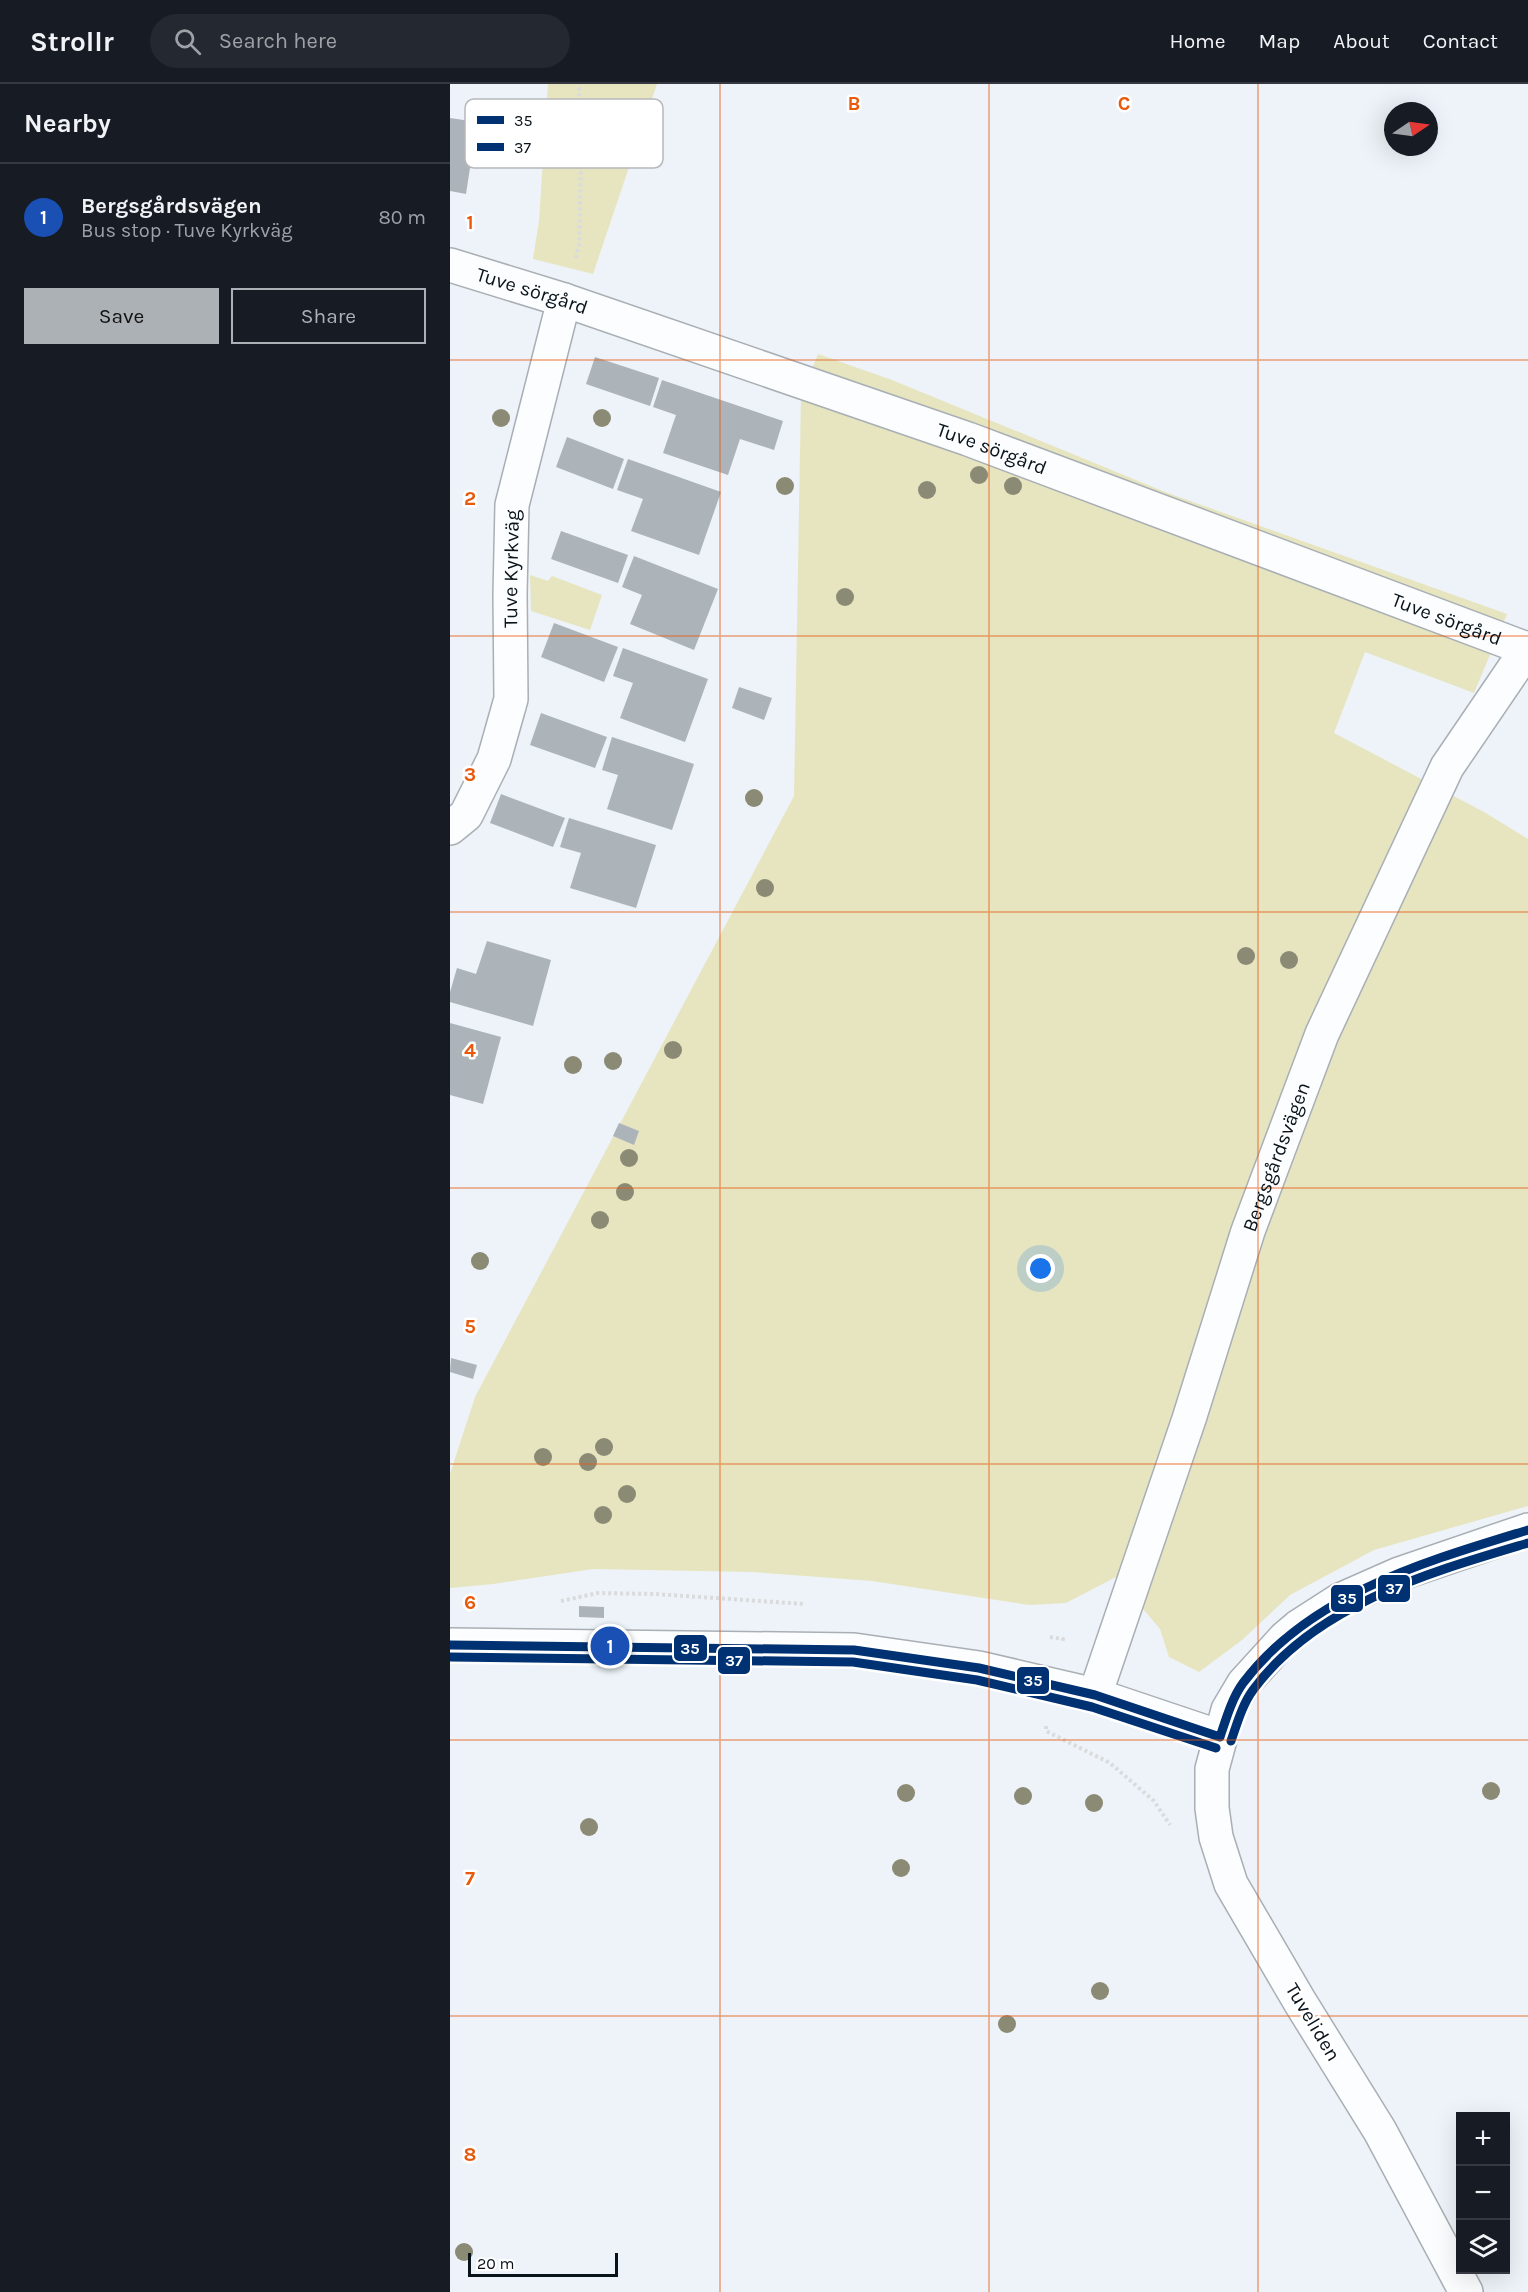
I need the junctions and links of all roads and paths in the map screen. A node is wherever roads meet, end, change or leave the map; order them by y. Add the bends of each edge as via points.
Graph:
1 (579, 84) edge
2 (579, 99) edge
3 (581, 168) edge
4 (450, 265) edge
5 (564, 300) junction
6 (1528, 649) edge
7 (450, 828) edge
8 (1528, 1530) edge
9 (560, 1601) dead end
10 (810, 1604) dead end
11 (1040, 1636) dead end
12 (450, 1645) edge
13 (1053, 1686) junction
14 (1095, 1695) junction
15 (1220, 1737) junction
16 (1173, 1831) dead end
17 (1467, 2292) edge

1 - 2 path
3 - 5 path via 579,246
4 - 5 street, Tuve sörgård
5 - 6 street, Tuve sörgård via 968,439
5 - 7 street, Tuve Kyrkväg via 512,505 511,699 494,759 466,815
6 - 14 street, Bergsgårdsvägen via 1447,767 1322,1034 1248,1232 1190,1419
8 - 15 street via 1399,1574 1340,1600 1306,1622 1285,1638 1244,1683 1228,1710
9 - 10 path via 621,1593
11 - 13 path via 1063,1639
12 - 13 street via 854,1650 979,1668
13 - 14 street
13 - 16 path via 1046,1731 1110,1763 1154,1801
14 - 15 street
15 - 17 street, Tuveliden via 1212,1769 1212,1808 1216,1837 1231,1884 1380,2131

